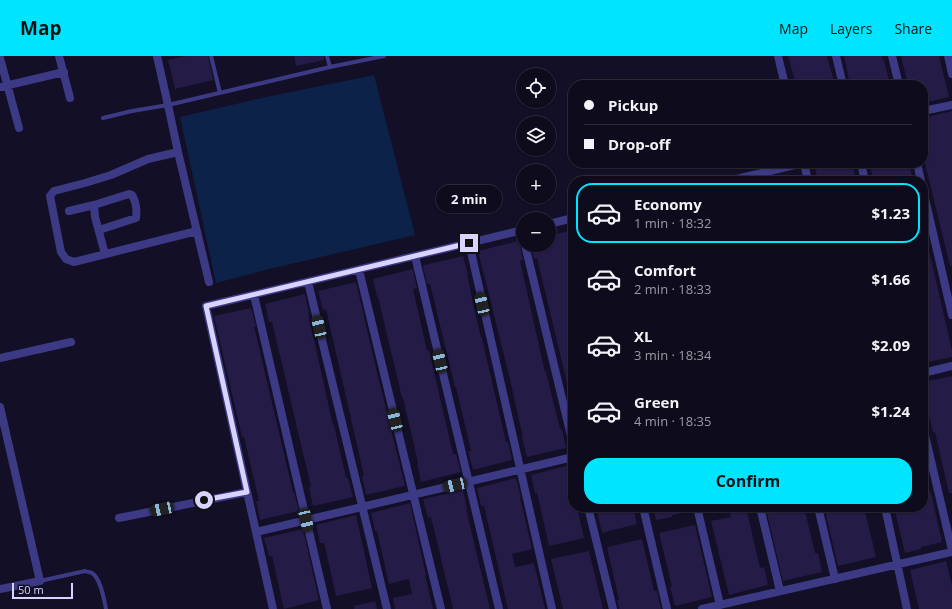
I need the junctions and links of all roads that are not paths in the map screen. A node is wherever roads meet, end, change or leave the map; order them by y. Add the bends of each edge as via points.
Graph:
1 (59, 56) edge
2 (157, 56) edge
3 (211, 56) edge
4 (327, 56) edge
5 (384, 56) edge
6 (778, 56) edge
7 (836, 56) edge
8 (892, 56) edge
9 (948, 56) edge
10 (0, 58) edge
11 (330, 67) junction
12 (64, 72) junction
13 (952, 74) edge
14 (784, 80) edge
15 (842, 80) edge
16 (898, 80) edge
17 (4, 87) edge
18 (220, 93) junction
19 (70, 98) dead end
20 (168, 105) junction
21 (952, 105) edge
22 (928, 110) edge
23 (103, 118) dead end
24 (19, 128) dead end
25 (178, 152) junction
26 (784, 168) edge
27 (754, 176) edge
28 (94, 205) junction
29 (68, 211) dead end
30 (928, 212) edge
31 (568, 219) edge
32 (556, 222) edge
33 (99, 230) junction
34 (197, 231) junction
35 (516, 234) edge
36 (469, 243) junction
37 (527, 252) edge
38 (105, 254) junction
39 (415, 256) junction
40 (359, 270) junction
41 (209, 282) dead end
42 (308, 282) junction
43 (254, 295) junction
44 (952, 315) edge
45 (72, 342) dead end
46 (0, 358) edge
47 (952, 366) edge
48 (928, 372) edge
49 (0, 407) edge
50 (568, 423) edge
51 (928, 448) edge
52 (568, 458) edge
53 (520, 469) junction
54 (468, 482) junction
55 (247, 492) junction
56 (413, 495) junction
57 (363, 507) junction
58 (589, 512) edge
59 (644, 512) edge
60 (698, 512) edge
61 (761, 512) edge
62 (819, 512) edge
63 (886, 512) edge
64 (119, 518) dead end
65 (306, 520) junction
66 (256, 532) junction
67 (952, 551) edge
68 (898, 564) junction
69 (835, 579) junction
70 (40, 581) junction
71 (0, 589) edge
72 (780, 591) junction
73 (720, 605) junction
74 (106, 609) edge
75 (273, 609) edge
76 (326, 609) edge
77 (387, 609) edge
78 (441, 609) edge
79 (499, 609) edge
80 (552, 609) edge
81 (613, 609) edge
82 (667, 609) edge
83 (702, 609) edge
84 (907, 609) edge

1 - 12 street
2 - 20 street
3 - 18 lane
4 - 11 lane
5 - 11 lane
6 - 14 street
7 - 15 street
8 - 16 street
9 - 13 street
10 - 17 street
11 - 18 lane
12 - 17 street
12 - 19 street
17 - 24 street
18 - 20 lane
20 - 23 lane
20 - 25 street
21 - 22 street
25 - 34 street
25 - 38 street via 148,158 111,175 54,191 50,196 61,252 66,259 74,262
26 - 27 street
28 - 29 street
28 - 33 street
28 - 33 street via 128,194 132,195 137,211 136,218
30 - 44 street
31 - 32 street
33 - 38 street
34 - 38 street
34 - 41 street
35 - 36 street
36 - 39 street
36 - 53 street
37 - 50 street
39 - 40 street
39 - 54 street
40 - 42 street
40 - 56 street
42 - 43 street
42 - 57 street
43 - 55 street via 206,306
43 - 65 street
45 - 46 street
47 - 48 street
49 - 70 street
51 - 67 street
52 - 53 street
53 - 54 street
53 - 80 street
54 - 56 street
54 - 79 street
55 - 64 street
55 - 66 street
56 - 57 street
56 - 78 street
57 - 65 street
57 - 77 street
58 - 81 street
59 - 82 street
60 - 73 street
61 - 72 street
62 - 69 street
63 - 68 street
65 - 66 street
65 - 76 street
66 - 75 street
67 - 68 street
68 - 69 street
68 - 84 street
69 - 72 street
70 - 71 street
70 - 74 lane via 91,573 101,587
72 - 73 street
73 - 83 street

